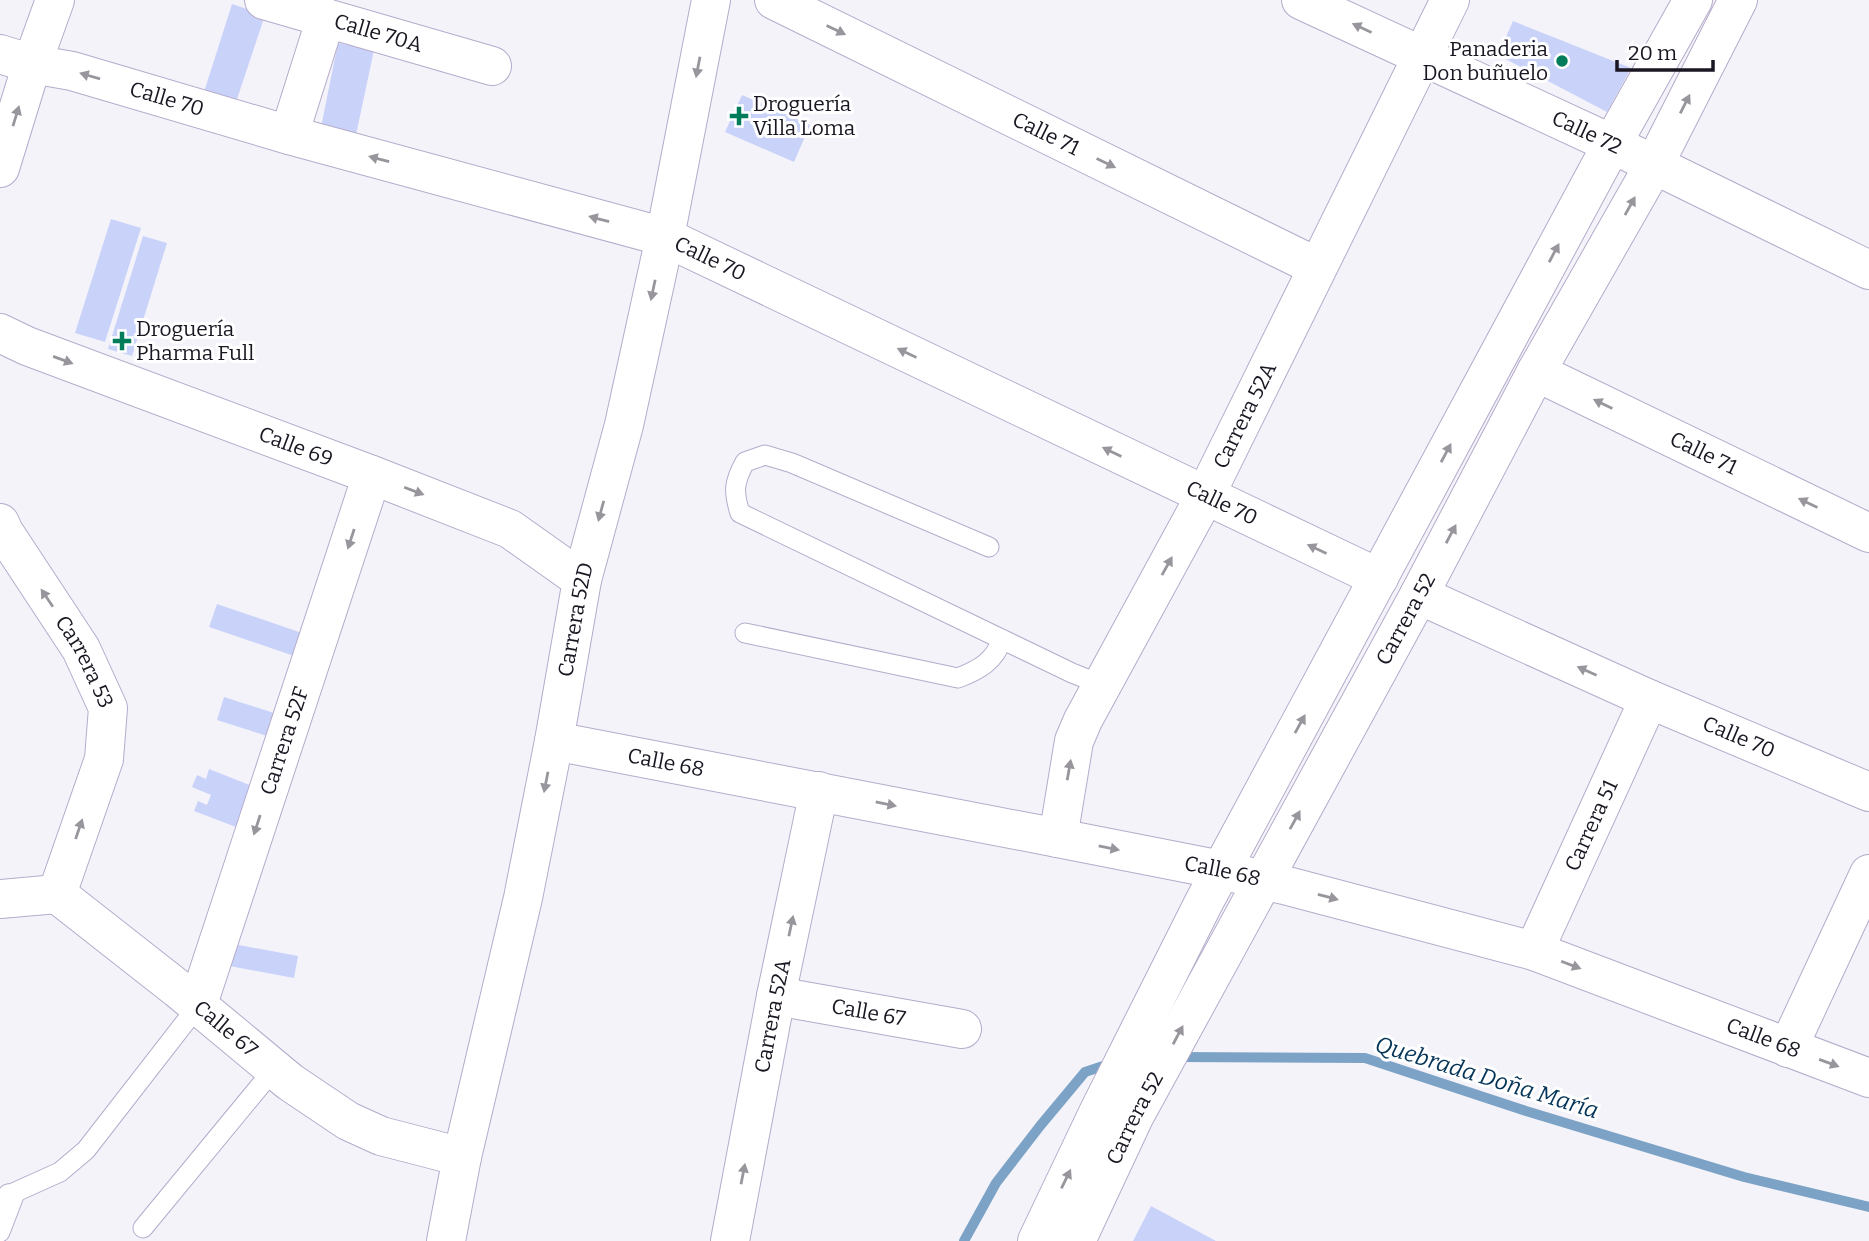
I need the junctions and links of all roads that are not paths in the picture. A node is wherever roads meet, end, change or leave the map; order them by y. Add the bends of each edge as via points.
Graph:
1 (55, 0) edge
2 (264, 0) edge
3 (711, 0) edge
4 (774, 0) edge
5 (1301, 0) edge
6 (1450, 0) edge
7 (1693, 0) edge
8 (1738, 0) edge
9 (326, 18) junction
10 (1423, 57) junction
11 (16, 59) edge
12 (492, 66) dead end
13 (289, 135) junction
14 (1612, 144) junction
15 (1654, 165) junction
16 (0, 168) edge
17 (665, 237) junction
18 (1317, 267) junction
19 (1869, 270) edge
20 (0, 333) edge
21 (1536, 372) junction
22 (372, 475) junction
23 (1205, 496) junction
24 (0, 523) edge
25 (1869, 533) edge
26 (989, 547) dead end
27 (1379, 578) junction
28 (582, 580) junction
29 (1419, 595) junction
30 (745, 633) dead end
31 (1002, 639) junction
32 (1102, 685) junction
33 (1649, 699) junction
34 (554, 741) junction
35 (819, 791) junction
36 (1869, 792) edge
37 (1058, 838) junction
38 (1221, 870) junction
39 (1869, 874) edge
40 (1262, 880) junction
41 (57, 894) junction
42 (0, 899) edge
43 (1534, 951) junction
44 (776, 996) junction
45 (197, 1007) junction
46 (962, 1030) dead end
47 (1788, 1048) junction
48 (274, 1069) junction
49 (1869, 1078) edge
50 (1116, 1115) junction
51 (462, 1157) junction
52 (5, 1195) edge
53 (143, 1228) dead end
54 (0, 1232) edge
55 (446, 1241) edge
56 (730, 1241) edge
57 (1037, 1241) edge
58 (1076, 1241) edge

1 - 11 street
2 - 9 street, Calle 70A
3 -> 17 street, Carrera 52D
4 -> 18 street, Calle 71
10 -> 5 street, Calle 72
6 - 10 street, Carrera 52A
7 - 14 street, Carrera 52
15 -> 8 street, Carrera 52
9 - 12 street, Calle 70A
9 - 13 street
10 - 14 street, Calle 72
10 - 18 street, Carrera 52A
13 -> 11 street, Calle 70
16 -> 11 street
17 -> 13 street, Calle 70
14 - 15 street, Calle 72
27 -> 14 street, Carrera 52
15 - 19 street, Calle 72
21 -> 15 street, Carrera 52
23 -> 17 street, Calle 70
17 -> 28 street, Carrera 52D via 624,425
18 - 23 street, Carrera 52A
20 -> 22 street, Calle 69
25 -> 21 street, Calle 71
29 -> 21 street, Carrera 52
22 -> 28 street, Calle 69 via 510,529
22 -> 45 street, Carrera 52F
27 -> 23 street, Calle 70
32 -> 23 street, Carrera 52A
41 -> 24 street, Carrera 53 via 104,759 108,708 81,649
26 - 31 lane via 765,455 745,462 736,478 740,513
38 -> 27 street, Carrera 52
28 - 34 street, Carrera 52D
33 -> 29 street, Calle 70
40 -> 29 street, Carrera 52
30 - 31 lane via 958,678 989,662
31 - 32 lane
37 -> 32 street, Carrera 52A via 1074,741
33 - 36 street, Calle 70
33 - 43 street, Carrera 51
34 - 35 street, Calle 68
34 -> 51 street, Carrera 52D via 523,898
35 -> 37 street, Calle 68
44 -> 35 street, Carrera 52A
37 -> 38 street, Calle 68
38 - 40 street, Calle 68
38 - 50 street, Carrera 52 via 1189,930
39 - 47 street
40 -> 43 street, Calle 68
50 -> 40 street, Carrera 52 via 1231,937
41 - 42 street
41 - 45 street, Calle 67
43 -> 47 street, Calle 68
44 - 46 street, Calle 67
56 -> 44 street, Carrera 52A
45 - 48 street, Calle 67
45 - 52 lane via 86,1150 60,1172
47 -> 49 street, Calle 68
48 - 51 street, Calle 67 via 348,1121 381,1136
48 - 53 lane
57 -> 50 street, Carrera 52
50 - 58 street, Carrera 52
51 - 55 street, Carrera 52D
52 - 54 lane

